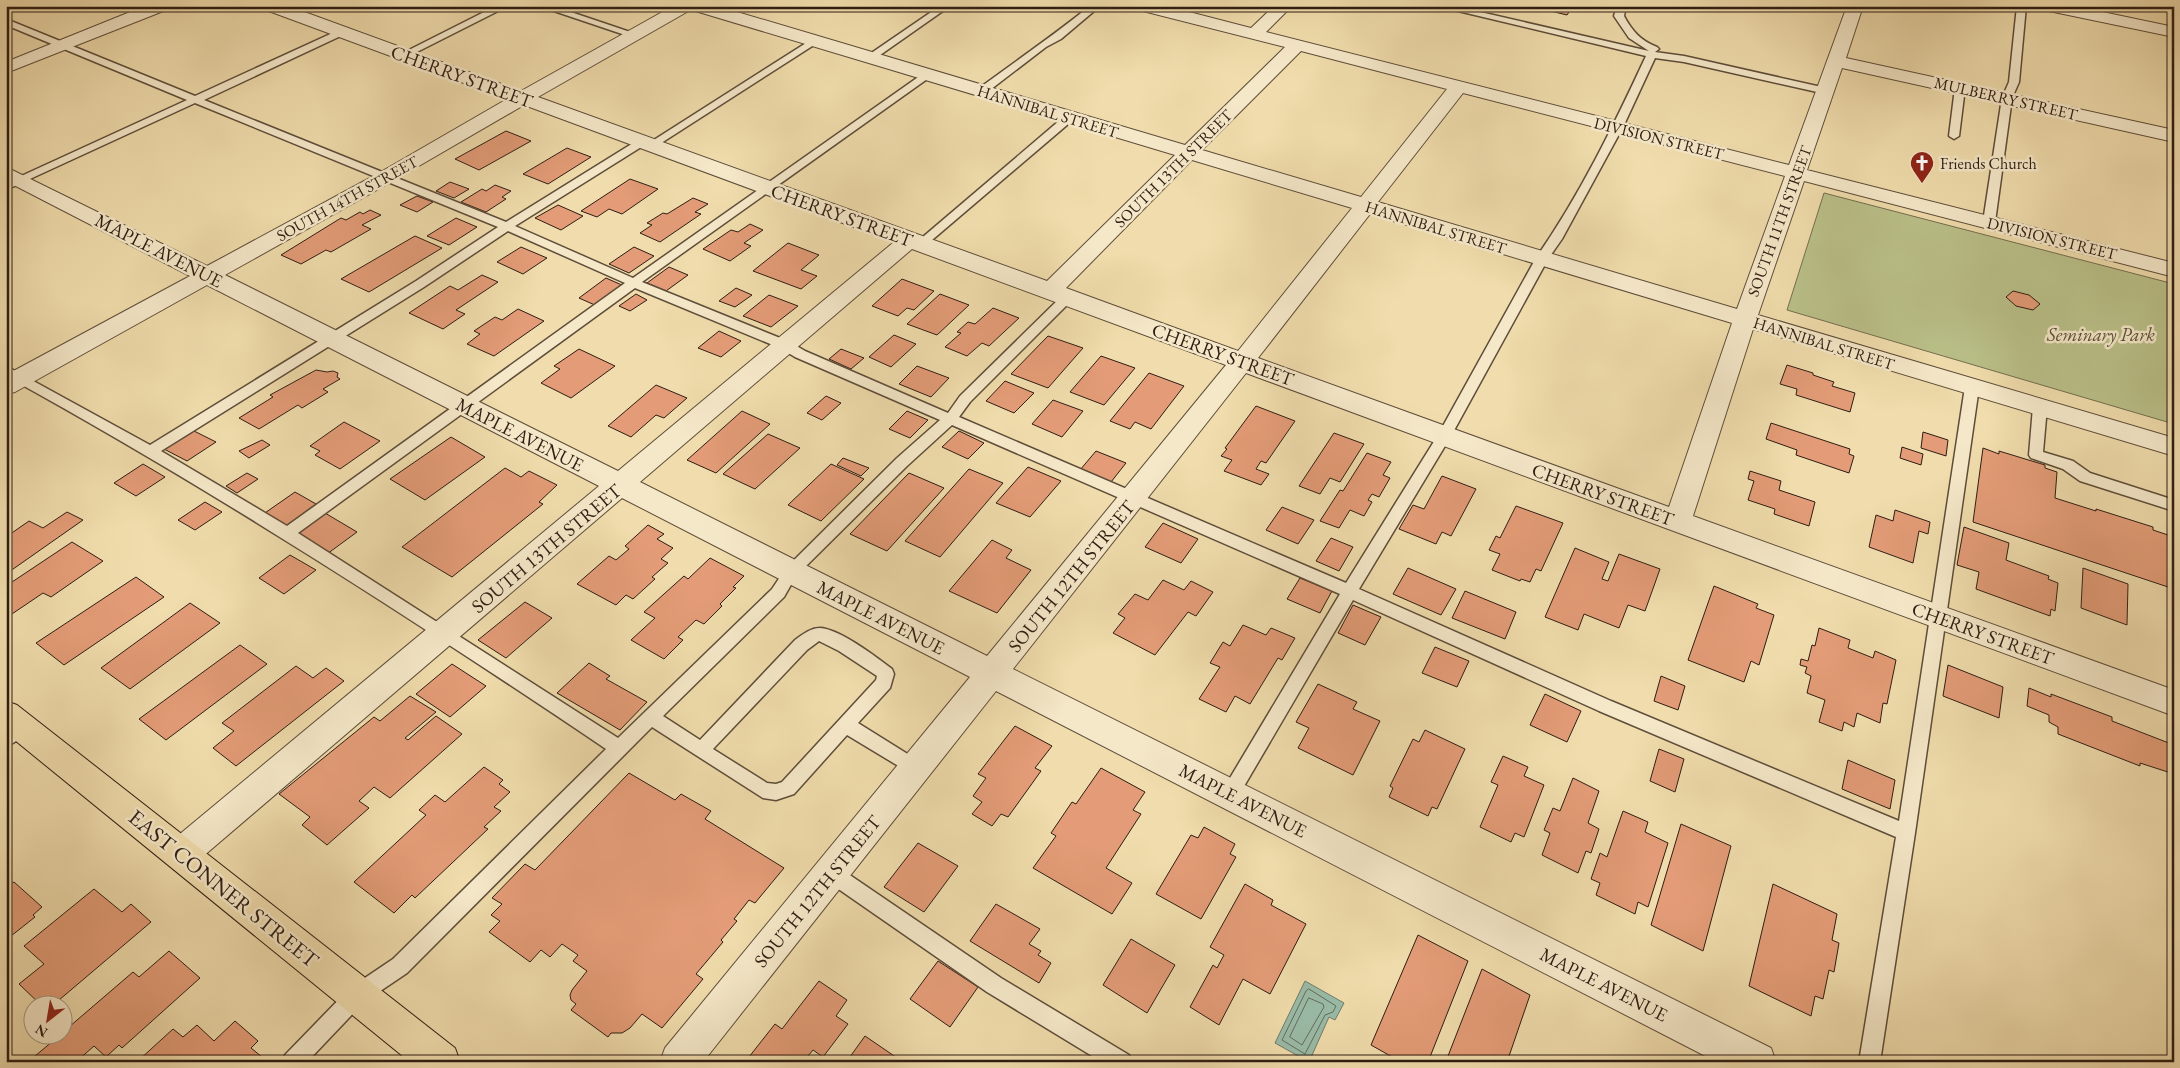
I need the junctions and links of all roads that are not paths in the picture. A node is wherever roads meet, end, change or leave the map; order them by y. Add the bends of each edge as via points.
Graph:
1 (160, 6) edge
2 (504, 6) edge
3 (543, 6) edge
4 (686, 6) edge
5 (698, 6) edge
6 (946, 6) edge
7 (1096, 6) edge
8 (1145, 6) edge
9 (1284, 6) edge
10 (1441, 6) edge
11 (1622, 6) edge
12 (1855, 6) edge
13 (2022, 6) edge
14 (2049, 6) edge
15 (288, 8) edge
16 (6, 22) edge
17 (342, 32) junction
18 (2174, 32) edge
19 (1254, 34) junction
20 (634, 35) junction
21 (814, 41) junction
22 (64, 45) junction
23 (1297, 45) junction
24 (1652, 54) junction
25 (404, 55) junction
26 (870, 58) junction
27 (1684, 59) junction
28 (1837, 60) junction
29 (6, 68) edge
30 (927, 74) junction
31 (1459, 86) junction
32 (1960, 88) junction
33 (982, 91) junction
34 (1826, 92) junction
35 (522, 98) junction
36 (2007, 98) junction
37 (194, 99) junction
38 (1070, 117) junction
39 (1618, 127) junction
40 (1954, 136) dead end
41 (2174, 136) edge
42 (647, 143) junction
43 (1188, 152) junction
44 (1796, 173) junction
45 (386, 177) junction
46 (11, 180) edge
47 (769, 188) junction
48 (1367, 206) junction
49 (1989, 222) junction
50 (506, 226) junction
51 (916, 242) junction
52 (1542, 258) junction
53 (2174, 270) edge
54 (208, 275) junction
55 (634, 283) junction
56 (1058, 294) junction
57 (1744, 319) junction
58 (331, 338) junction
59 (786, 345) junction
60 (1242, 362) junction
61 (11, 378) edge
62 (1972, 387) junction
63 (465, 406) junction
64 (2040, 407) junction
65 (951, 418) junction
66 (1444, 436) junction
67 (2174, 447) edge
68 (149, 452) junction
69 (621, 485) junction
70 (1133, 499) junction
71 (2174, 506) edge
72 (1678, 521) junction
73 (286, 534) junction
74 (792, 572) junction
75 (1349, 592) junction
76 (1937, 616) junction
77 (445, 632) junction
78 (992, 674) junction
79 (2174, 703) edge
80 (650, 717) junction
81 (846, 724) junction
82 (12, 727) edge
83 (618, 748) junction
84 (701, 750) junction
85 (916, 768) junction
86 (1230, 794) junction
87 (1906, 833) junction
88 (181, 854) junction
89 (831, 873) junction
90 (357, 995) junction
91 (292, 1062) edge
92 (441, 1062) edge
93 (679, 1062) edge
94 (1122, 1062) edge
95 (1756, 1062) edge
96 (1869, 1062) edge

1 - 22 street
2 - 25 lane
3 - 20 lane
4 - 20 street, SOUTH 14TH STREET
5 - 21 street, HANNIBAL STREET
6 - 26 lane
7 - 33 lane
8 - 19 street, DIVISION STREET
9 - 19 street
10 - 24 lane
11 - 27 lane via 1619,16 1639,43
12 - 28 street, SOUTH 11TH STREET
13 - 36 lane via 2014,82
14 - 18 street
15 - 17 street, CHERRY STREET
16 - 22 lane
17 - 25 street, CHERRY STREET
17 - 37 lane
19 - 23 street, DIVISION STREET
20 - 35 street, SOUTH 14TH STREET
21 - 26 street, HANNIBAL STREET
21 - 42 lane
22 - 29 street
22 - 37 lane
23 - 31 street, DIVISION STREET
23 - 43 street, SOUTH 13TH STREET
24 - 27 lane
24 - 39 lane
25 - 35 street, CHERRY STREET
26 - 30 street, HANNIBAL STREET
27 - 34 lane
28 - 32 street, MULBERRY STREET
28 - 34 street, SOUTH 11TH STREET
30 - 33 street, HANNIBAL STREET
30 - 47 lane
31 - 39 street, DIVISION STREET
31 - 48 street, SOUTH 12TH STREET
32 - 36 street, MULBERRY STREET
32 - 40 lane
33 - 38 street, HANNIBAL STREET
34 - 44 street, SOUTH 11TH STREET
35 - 42 street, CHERRY STREET
35 - 45 street, SOUTH 14TH STREET
36 - 41 street, MULBERRY STREET
36 - 49 lane
37 - 45 lane
37 - 46 lane
38 - 43 street, HANNIBAL STREET
38 - 51 lane
39 - 44 street, DIVISION STREET
39 - 52 lane via 1556,239
42 - 47 street, CHERRY STREET
42 - 50 lane
43 - 48 street, HANNIBAL STREET
43 - 56 street, SOUTH 13TH STREET
44 - 49 street, DIVISION STREET
44 - 57 street, SOUTH 11TH STREET
45 - 50 lane
45 - 54 street, SOUTH 14TH STREET
46 - 54 street, MAPLE AVENUE
47 - 51 street, CHERRY STREET
47 - 55 lane
48 - 52 street, HANNIBAL STREET
48 - 60 street, SOUTH 12TH STREET
49 - 53 street, DIVISION STREET
50 - 55 lane
50 - 58 lane
51 - 56 street, CHERRY STREET
51 - 59 street, SOUTH 13TH STREET
52 - 57 street, HANNIBAL STREET
52 - 66 lane
54 - 58 street, MAPLE AVENUE
54 - 61 street, SOUTH 14TH STREET
55 - 59 lane
55 - 63 lane
56 - 60 street, CHERRY STREET
56 - 65 lane
57 - 62 street, HANNIBAL STREET
57 - 72 street, SOUTH 11TH STREET
58 - 63 street, MAPLE AVENUE
58 - 68 lane
59 - 65 lane via 800,354
59 - 69 street, SOUTH 13TH STREET
60 - 66 street, CHERRY STREET
60 - 70 street, SOUTH 12TH STREET
61 - 68 lane via 67,402
62 - 64 street, HANNIBAL STREET
62 - 76 lane
63 - 69 street, MAPLE AVENUE
63 - 73 lane
64 - 67 street, HANNIBAL STREET
64 - 71 lane via 2036,455 2068,465 2084,477
65 - 70 lane
65 - 74 lane
66 - 72 street, CHERRY STREET
66 - 75 lane
68 - 73 lane
69 - 74 street, MAPLE AVENUE
69 - 77 street, SOUTH 13TH STREET
70 - 75 lane
70 - 78 street, SOUTH 12TH STREET
72 - 76 street, CHERRY STREET
73 - 77 lane
74 - 78 street, MAPLE AVENUE
74 - 80 lane via 778,593
75 - 86 lane
75 - 87 lane via 1605,706
76 - 79 street, CHERRY STREET
76 - 87 lane
77 - 83 lane
77 - 88 street, SOUTH 13TH STREET
78 - 85 street, SOUTH 12TH STREET
78 - 86 street, MAPLE AVENUE
80 - 83 lane
80 - 84 lane
81 - 84 lane via 788,788 776,792 762,790
81 - 84 lane via 884,683 886,674 876,664 822,635 811,637 801,645
81 - 85 lane
82 - 88 main road, EAST CONNER STREET
83 - 90 lane via 400,966
85 - 89 street, SOUTH 12TH STREET
86 - 95 street, MAPLE AVENUE
87 - 96 lane
88 - 90 main road, EAST CONNER STREET
89 - 93 street, SOUTH 12TH STREET
89 - 94 lane via 994,984
90 - 91 lane
90 - 92 main road, EAST CONNER STREET

